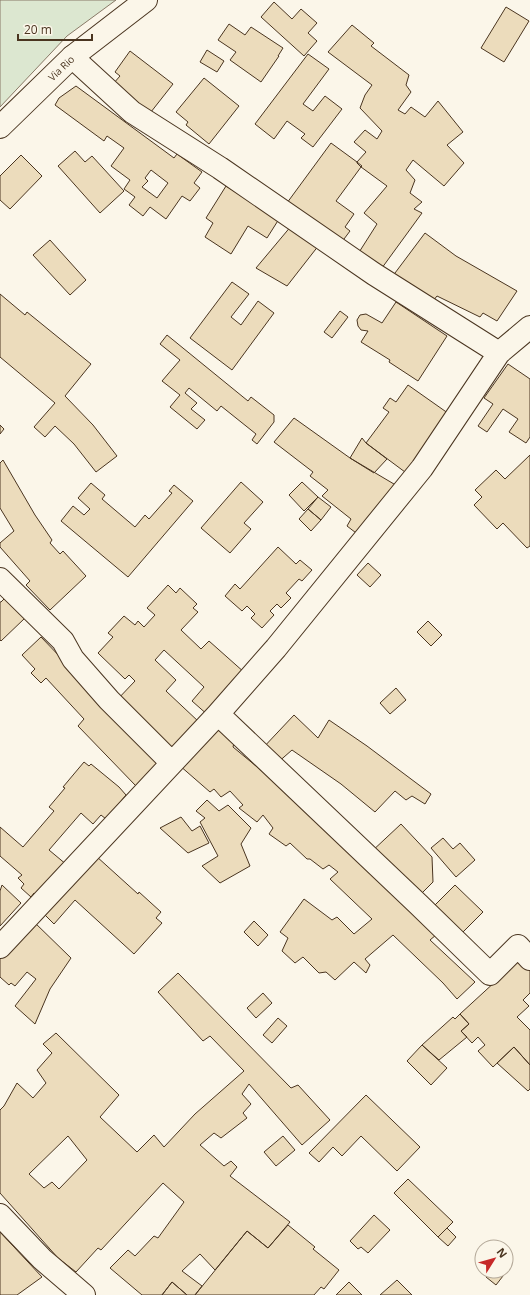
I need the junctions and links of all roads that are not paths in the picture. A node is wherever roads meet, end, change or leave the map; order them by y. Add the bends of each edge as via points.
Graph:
1 (146, 0) edge
2 (72, 56) junction
3 (0, 127) edge
4 (530, 327) edge
5 (499, 353) junction
6 (0, 579) edge
7 (218, 714) junction
8 (172, 763) junction
9 (0, 947) edge
10 (530, 959) edge
11 (0, 1215) edge
12 (84, 1295) edge

1 - 2 street, Via Rio
2 - 3 street, Via Rio
2 - 5 street via 132,112
4 - 5 street
5 - 7 street via 422,468 276,648
6 - 8 street via 62,641 73,659 109,700
7 - 8 street
7 - 10 street via 490,974 518,946
8 - 9 street
11 - 12 street via 42,1258

